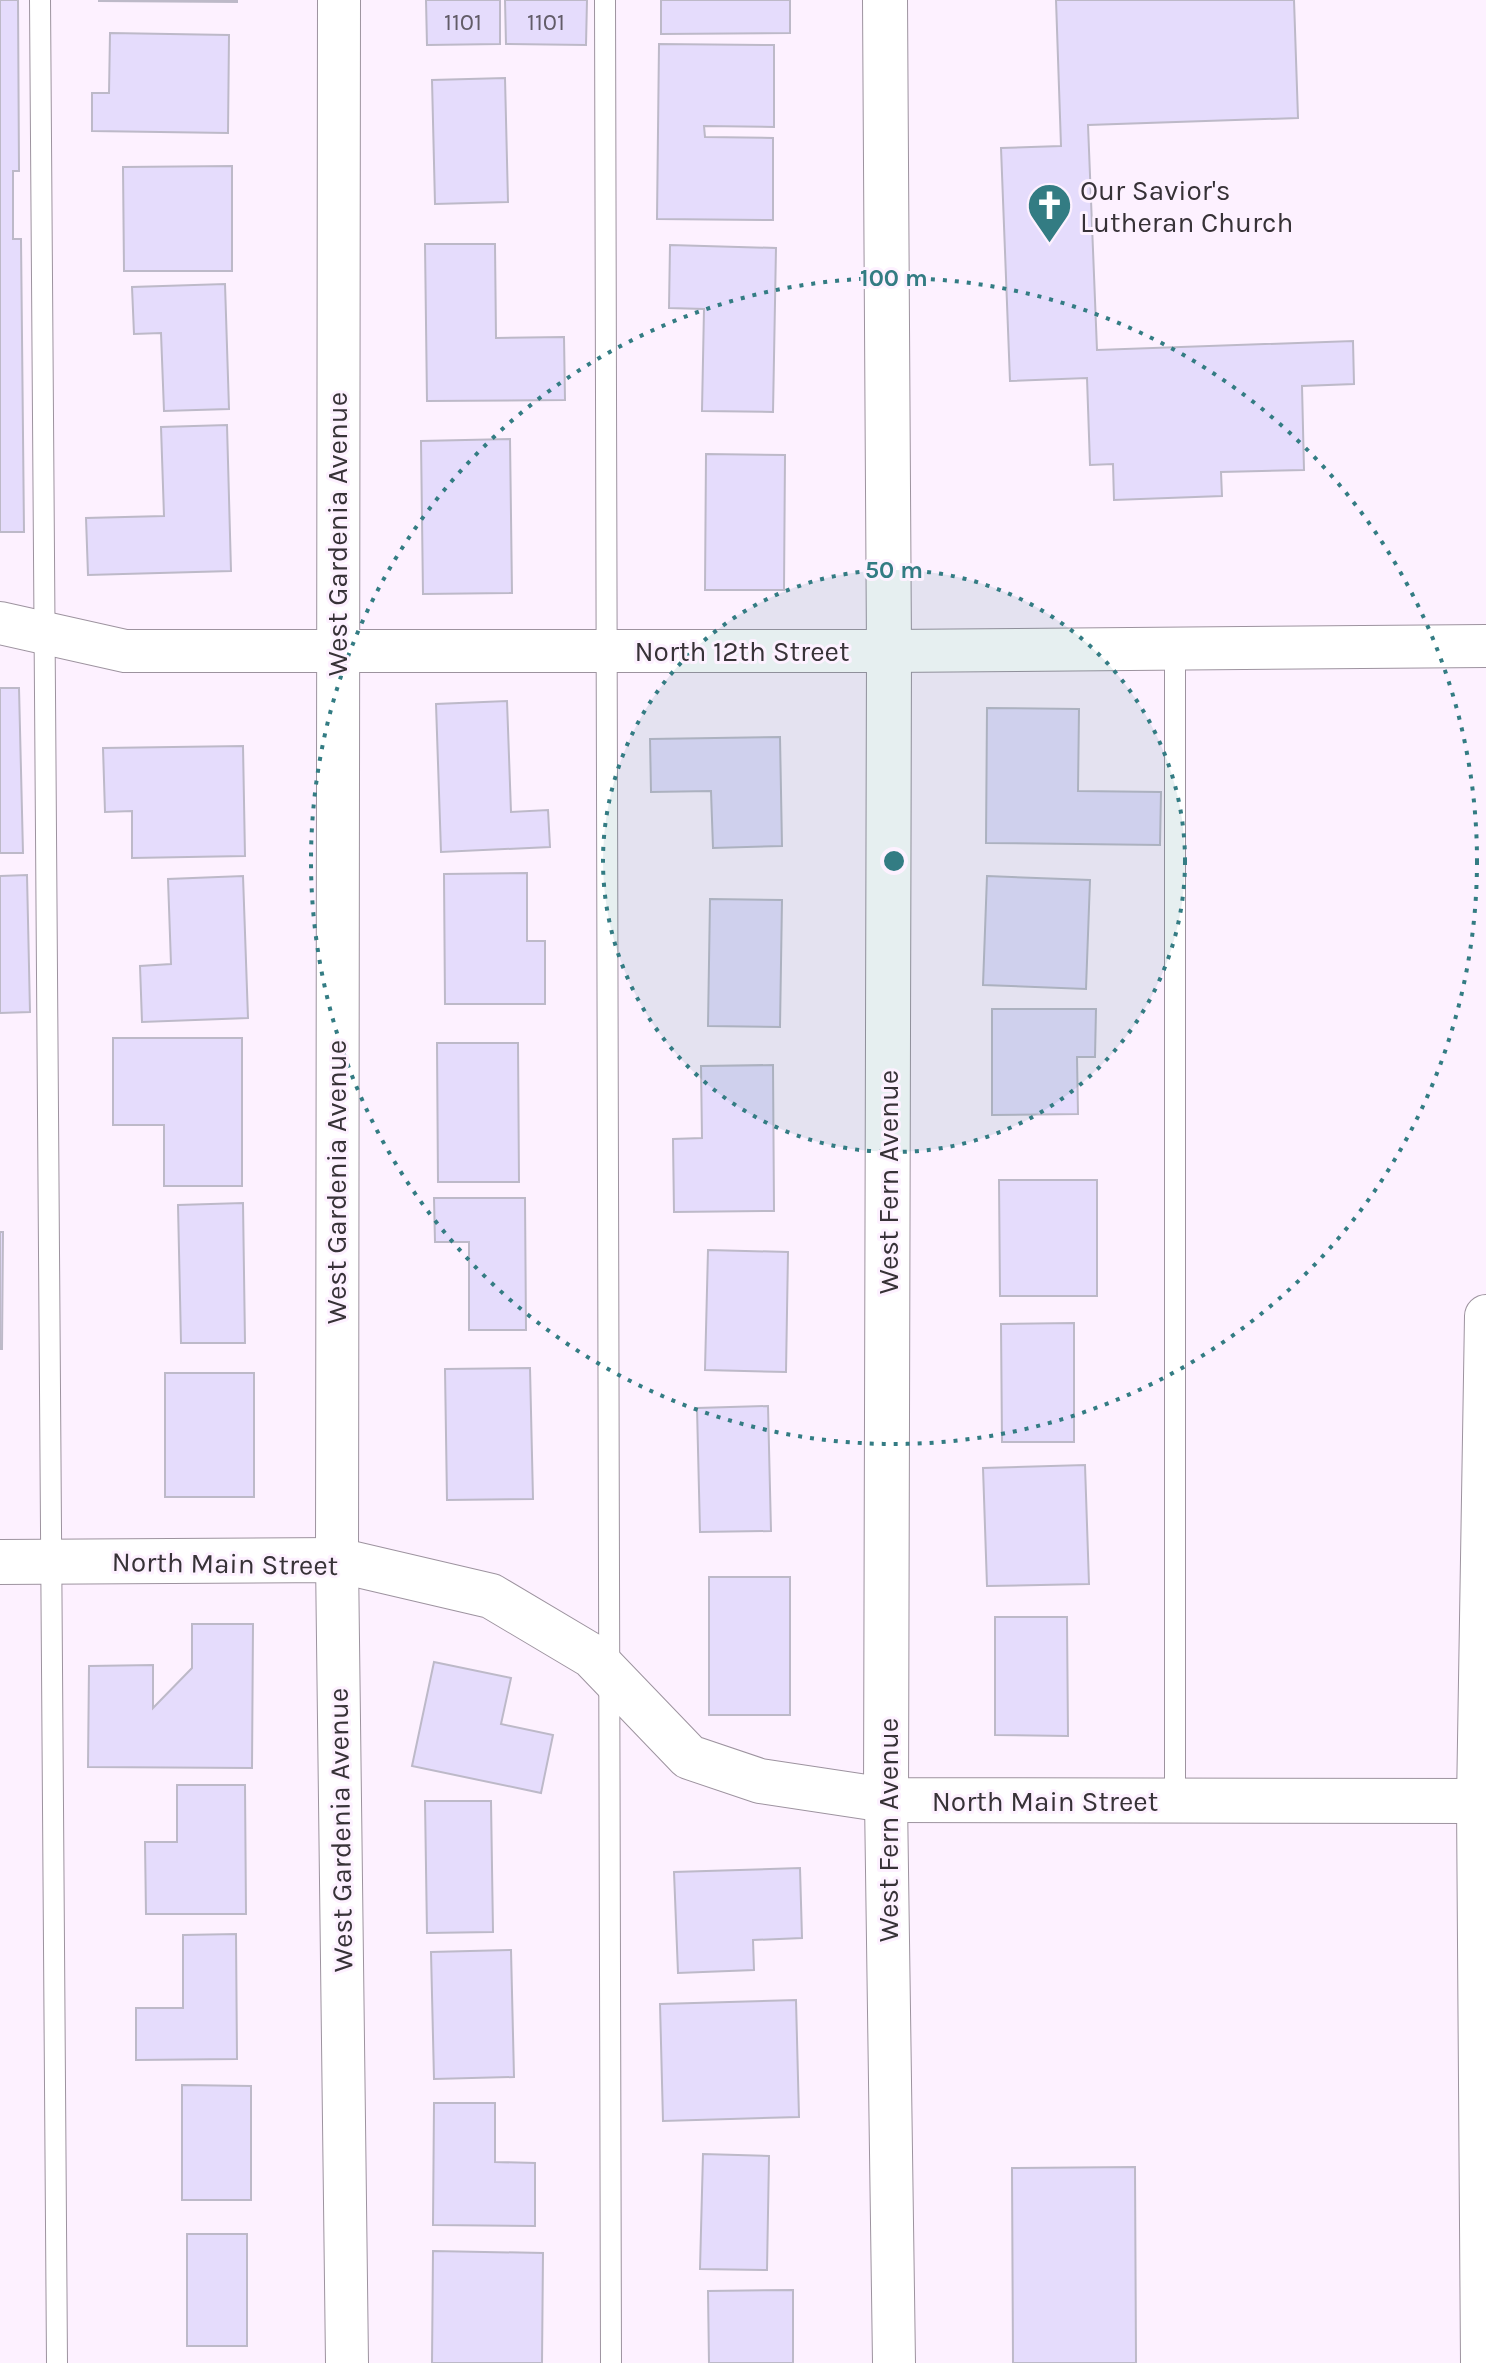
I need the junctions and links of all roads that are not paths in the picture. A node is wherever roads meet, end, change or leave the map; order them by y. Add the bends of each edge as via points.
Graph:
1 (40, 0) edge
2 (339, 0) edge
3 (605, 0) edge
4 (885, 0) edge
5 (0, 623) edge
6 (45, 633) junction
7 (1486, 646) edge
8 (1175, 648) junction
9 (889, 651) junction
10 (604, 652) junction
11 (336, 653) junction
12 (1486, 1316) edge
13 (337, 1560) junction
14 (0, 1562) edge
15 (51, 1562) junction
16 (608, 1673) junction
17 (886, 1800) junction
18 (1175, 1801) junction
19 (1482, 1802) edge
20 (57, 2363) edge
21 (347, 2363) edge
22 (611, 2363) edge
23 (894, 2363) edge
24 (1482, 2363) edge

1 - 6 lane
2 - 11 street, West Gardenia Avenue
3 - 10 lane
4 - 9 street, West Fern Avenue
5 - 6 street, North 12th Street
6 - 11 street, North 12th Street via 125,651
6 - 15 lane
7 - 8 street, North 12th Street
8 - 9 street, North 12th Street
8 - 18 lane
9 - 10 street, North 12th Street
9 - 17 street, West Fern Avenue
10 - 11 street, North 12th Street
10 - 16 lane
11 - 13 street, West Gardenia Avenue
12 - 19 street
13 - 15 street, North Main Street
13 - 16 street, North Main Street via 491,1596 592,1656
13 - 21 street, West Gardenia Avenue
14 - 15 street, North Main Street
15 - 20 lane
16 - 17 street, North Main Street via 689,1757 760,1781
16 - 22 lane
17 - 18 street, North Main Street
17 - 23 street, West Fern Avenue
18 - 19 street, North Main Street
19 - 24 street

